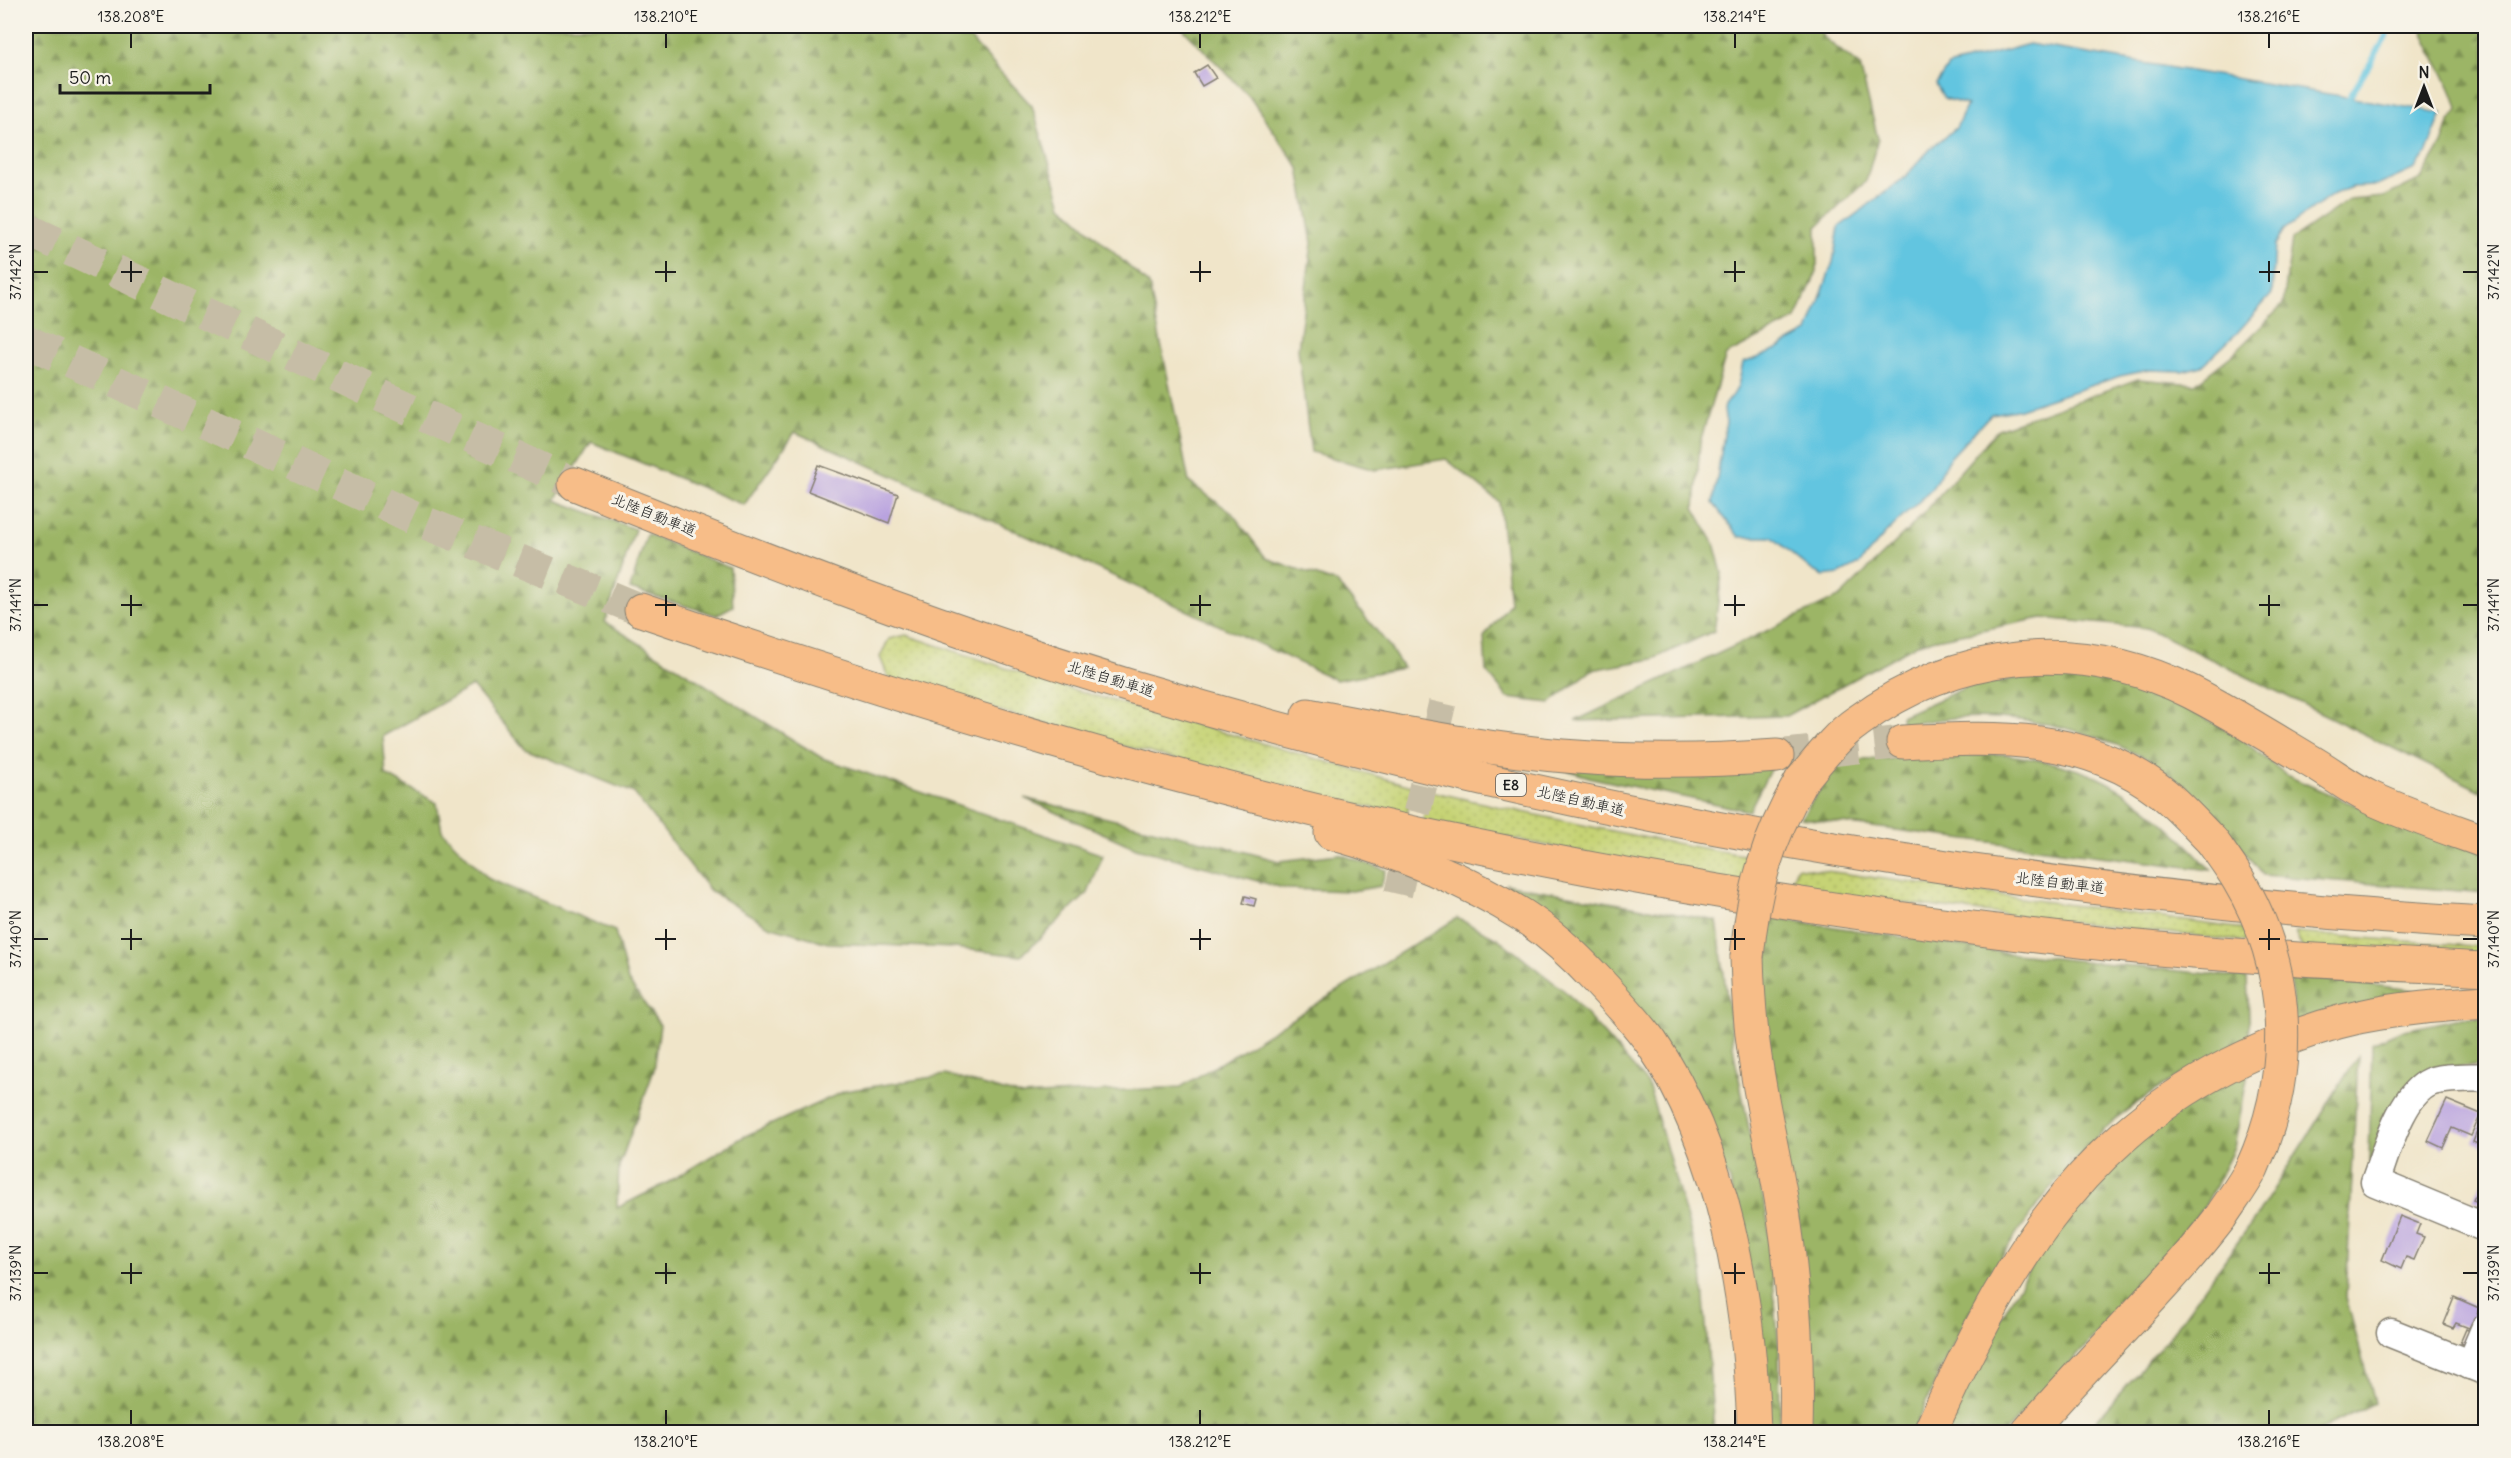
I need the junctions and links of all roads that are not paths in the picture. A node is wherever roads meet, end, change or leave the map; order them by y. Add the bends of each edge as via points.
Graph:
1 (575, 484) tunnel mouth
2 (641, 610) tunnel mouth
3 (965, 632) junction
4 (793, 662) junction
5 (1903, 742) tunnel mouth
6 (1777, 756) tunnel mouth
7 (2486, 842) edge
8 (2486, 923) edge
9 (2486, 969) edge
10 (2486, 1002) edge
11 (2486, 1077) edge
12 (2445, 1080) junction
13 (2486, 1099) edge
14 (2486, 1228) edge
15 (2486, 1327) edge
16 (2391, 1333) dead end
17 (2478, 1368) edge
18 (1754, 1432) edge
19 (1796, 1432) edge
20 (1930, 1432) edge
21 (2028, 1432) edge

1 - 3 highway, 北陸自動車道 / E8 via 758,557
2 - 4 highway
3 - 6 highway via 1289,711 1486,747 1578,757 1662,760
3 - 8 highway, 北陸自動車道 / E8 via 1132,687 1310,736 1641,814 2008,877 2193,900
4 - 9 highway via 1107,758 1470,845 1682,885 1893,918 2102,943
4 - 18 highway via 874,699 1419,862 1523,916 1571,953 1651,1042 1706,1150 1736,1266
5 - 21 highway, bridge via 1984,738 2052,744 2113,763 2141,778 2187,815 2212,842 2238,880 2274,964 2282,1037 2280,1078 2251,1170 2185,1263
7 - 19 highway, bridge via 2370,797 2189,692 2145,672 2103,661 2061,656 2016,658 1973,666 1928,680 1855,723 1822,755 1783,812 1768,845 1750,919 1748,999 1791,1275 1796,1336
10 - 20 highway via 2359,1017 2308,1031 2204,1078 2160,1107 2087,1170 2021,1255 1962,1363
11 - 12 street
12 - 13 street
12 - 14 street via 2431,1081 2416,1091 2402,1111 2375,1182
15 - 17 street
16 - 17 street

